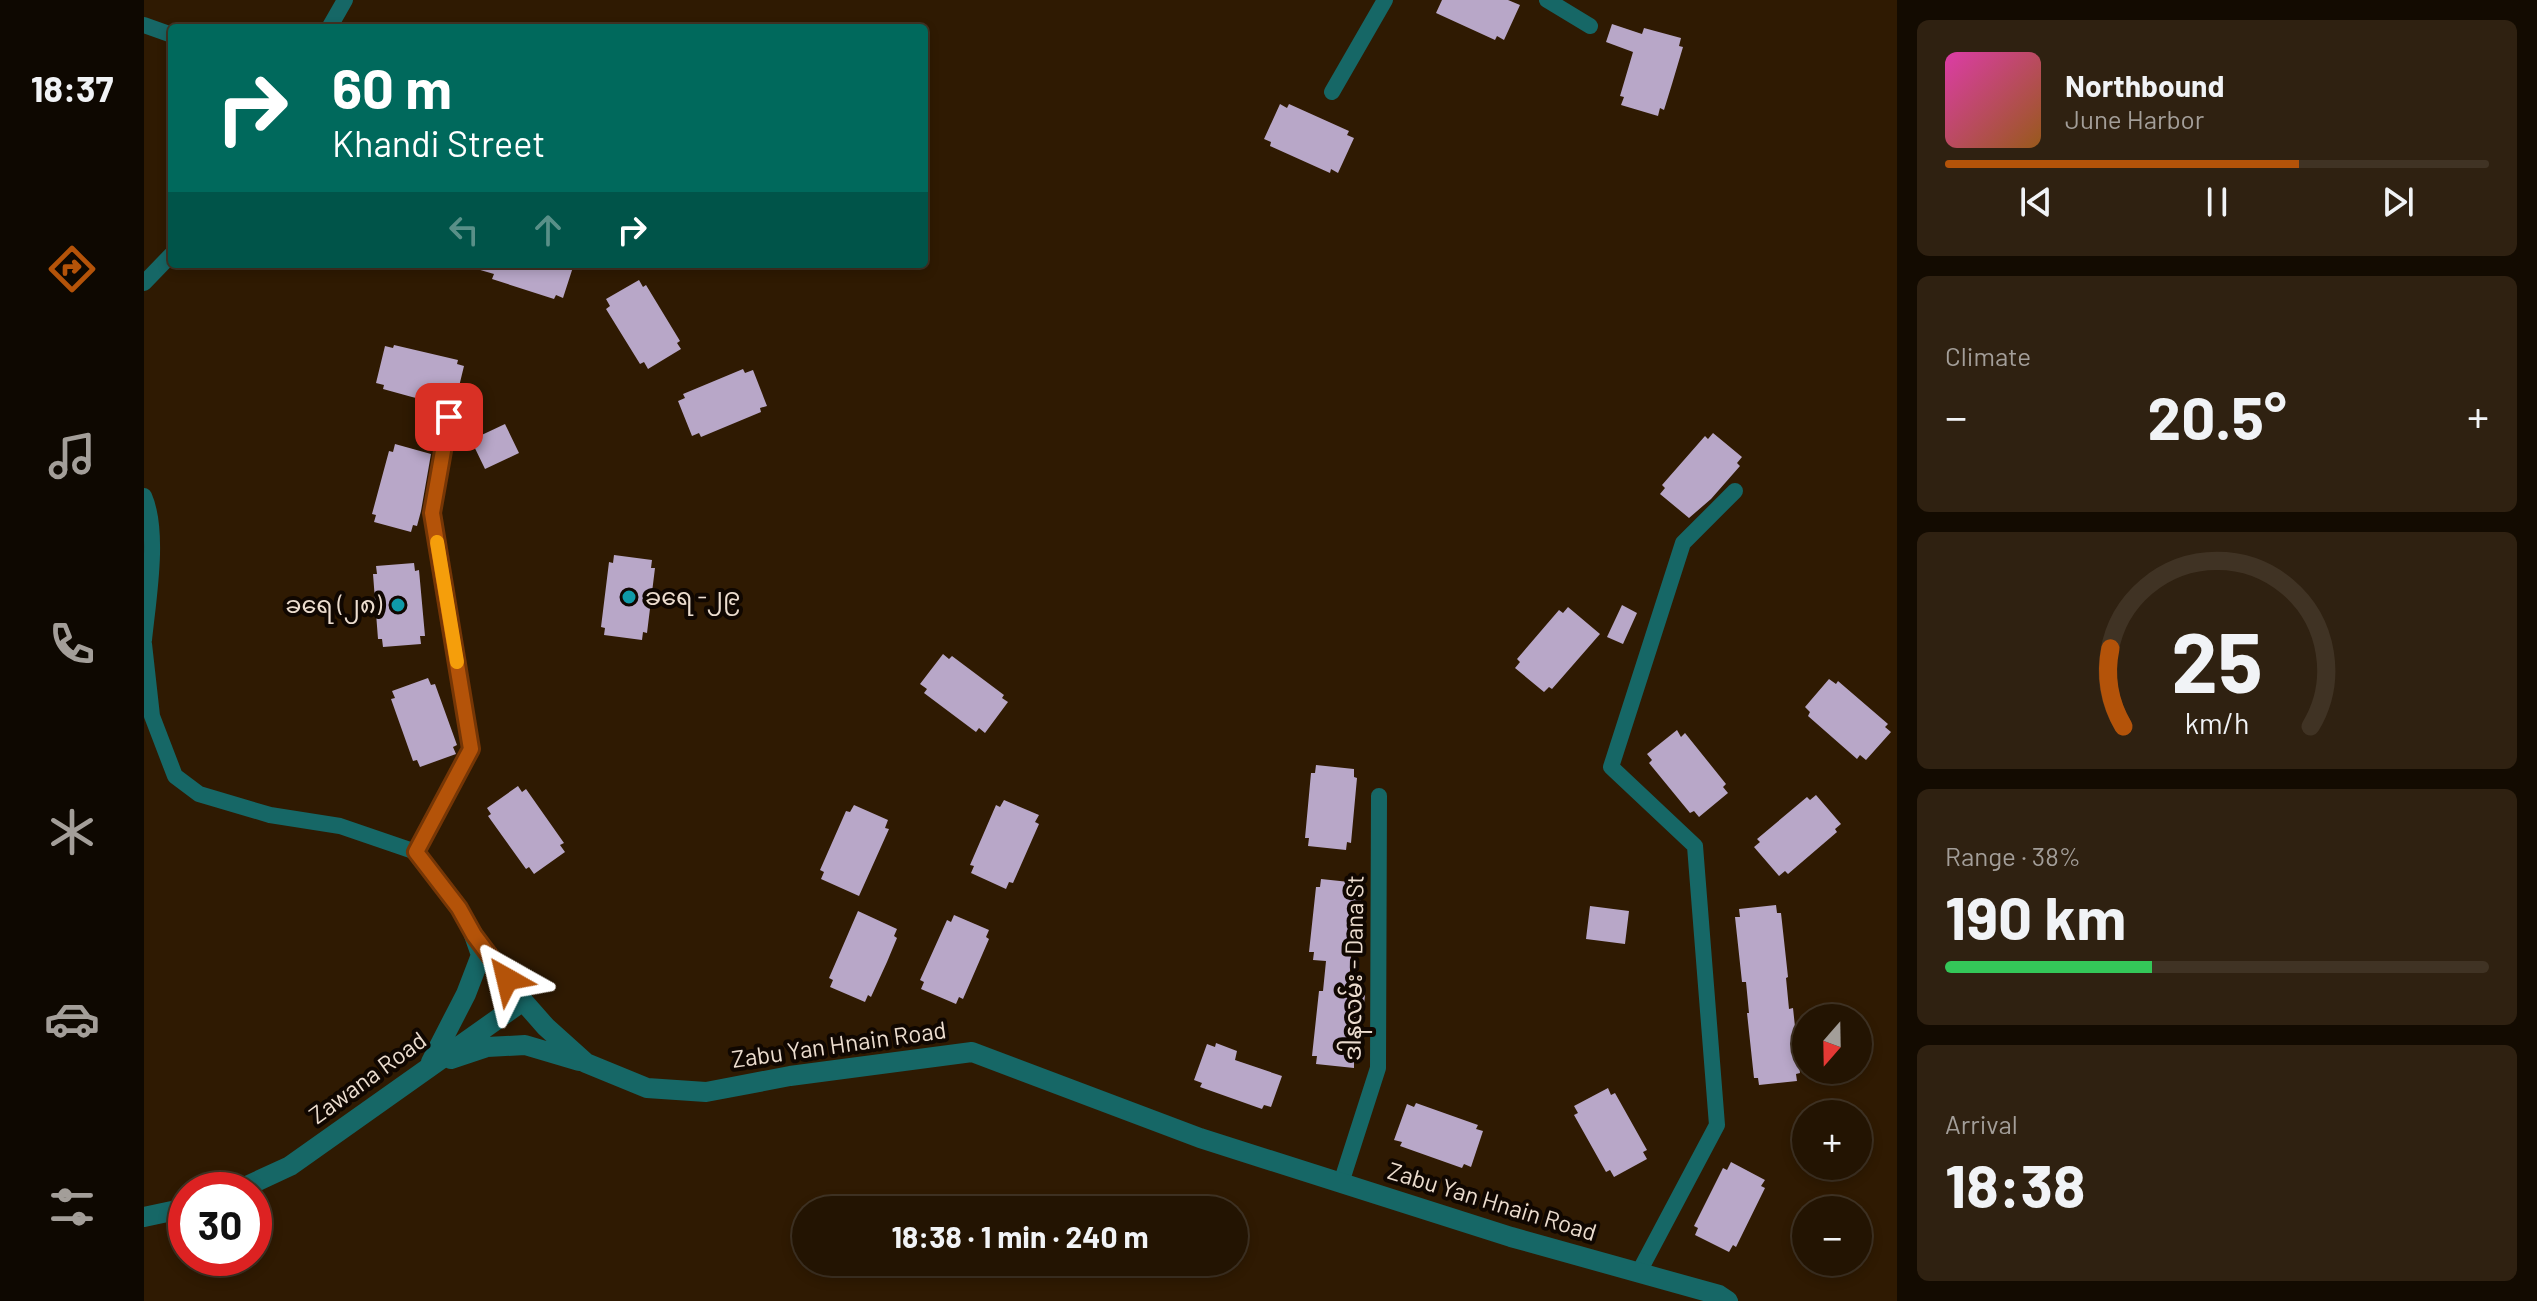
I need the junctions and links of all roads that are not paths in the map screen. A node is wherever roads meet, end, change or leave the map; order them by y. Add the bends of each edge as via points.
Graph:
1 (345, 0) edge
2 (1385, 0) edge
3 (1547, 0) edge
4 (331, 24) edge
5 (144, 25) edge
6 (1590, 26) dead end
7 (168, 34) edge
8 (1332, 92) dead end
9 (168, 258) edge
10 (144, 283) edge
11 (449, 417) dead end
12 (1735, 491) dead end
13 (144, 496) edge
14 (144, 642) edge
15 (1379, 796) dead end
16 (416, 852) junction
17 (474, 935) junction
18 (523, 1001) junction
19 (586, 1063) junction
20 (428, 1067) junction
21 (272, 1174) edge
22 (1341, 1183) junction
23 (168, 1212) edge
24 (144, 1217) edge
25 (1639, 1272) junction
26 (1728, 1301) edge

1 - 4 street
2 - 8 street
3 - 6 street
5 - 7 street
9 - 10 street
11 - 16 street via 432,513 471,749
12 - 25 street via 1683,543 1611,767 1695,846 1717,1125
13 - 14 street via 151,511 151,575
14 - 16 street via 152,716 175,776 199,794 270,815 340,826
15 - 22 street, ဒါနလမ်း - Dana St via 1378,1068
16 - 17 street, Zabu Yan Hnain Road
17 - 18 street, Zabu Yan Hnain Road
17 - 20 street via 481,955
18 - 19 street, Zabu Yan Hnain Road
18 - 20 street, Zawana Road
19 - 20 street via 525,1045 487,1047
19 - 22 street, Zabu Yan Hnain Road via 647,1088 706,1092 972,1052 1200,1138
20 - 21 street, Zawana Road
22 - 25 street, Zabu Yan Hnain Road
23 - 24 street
25 - 26 street, Zabu Yan Hnain Road

